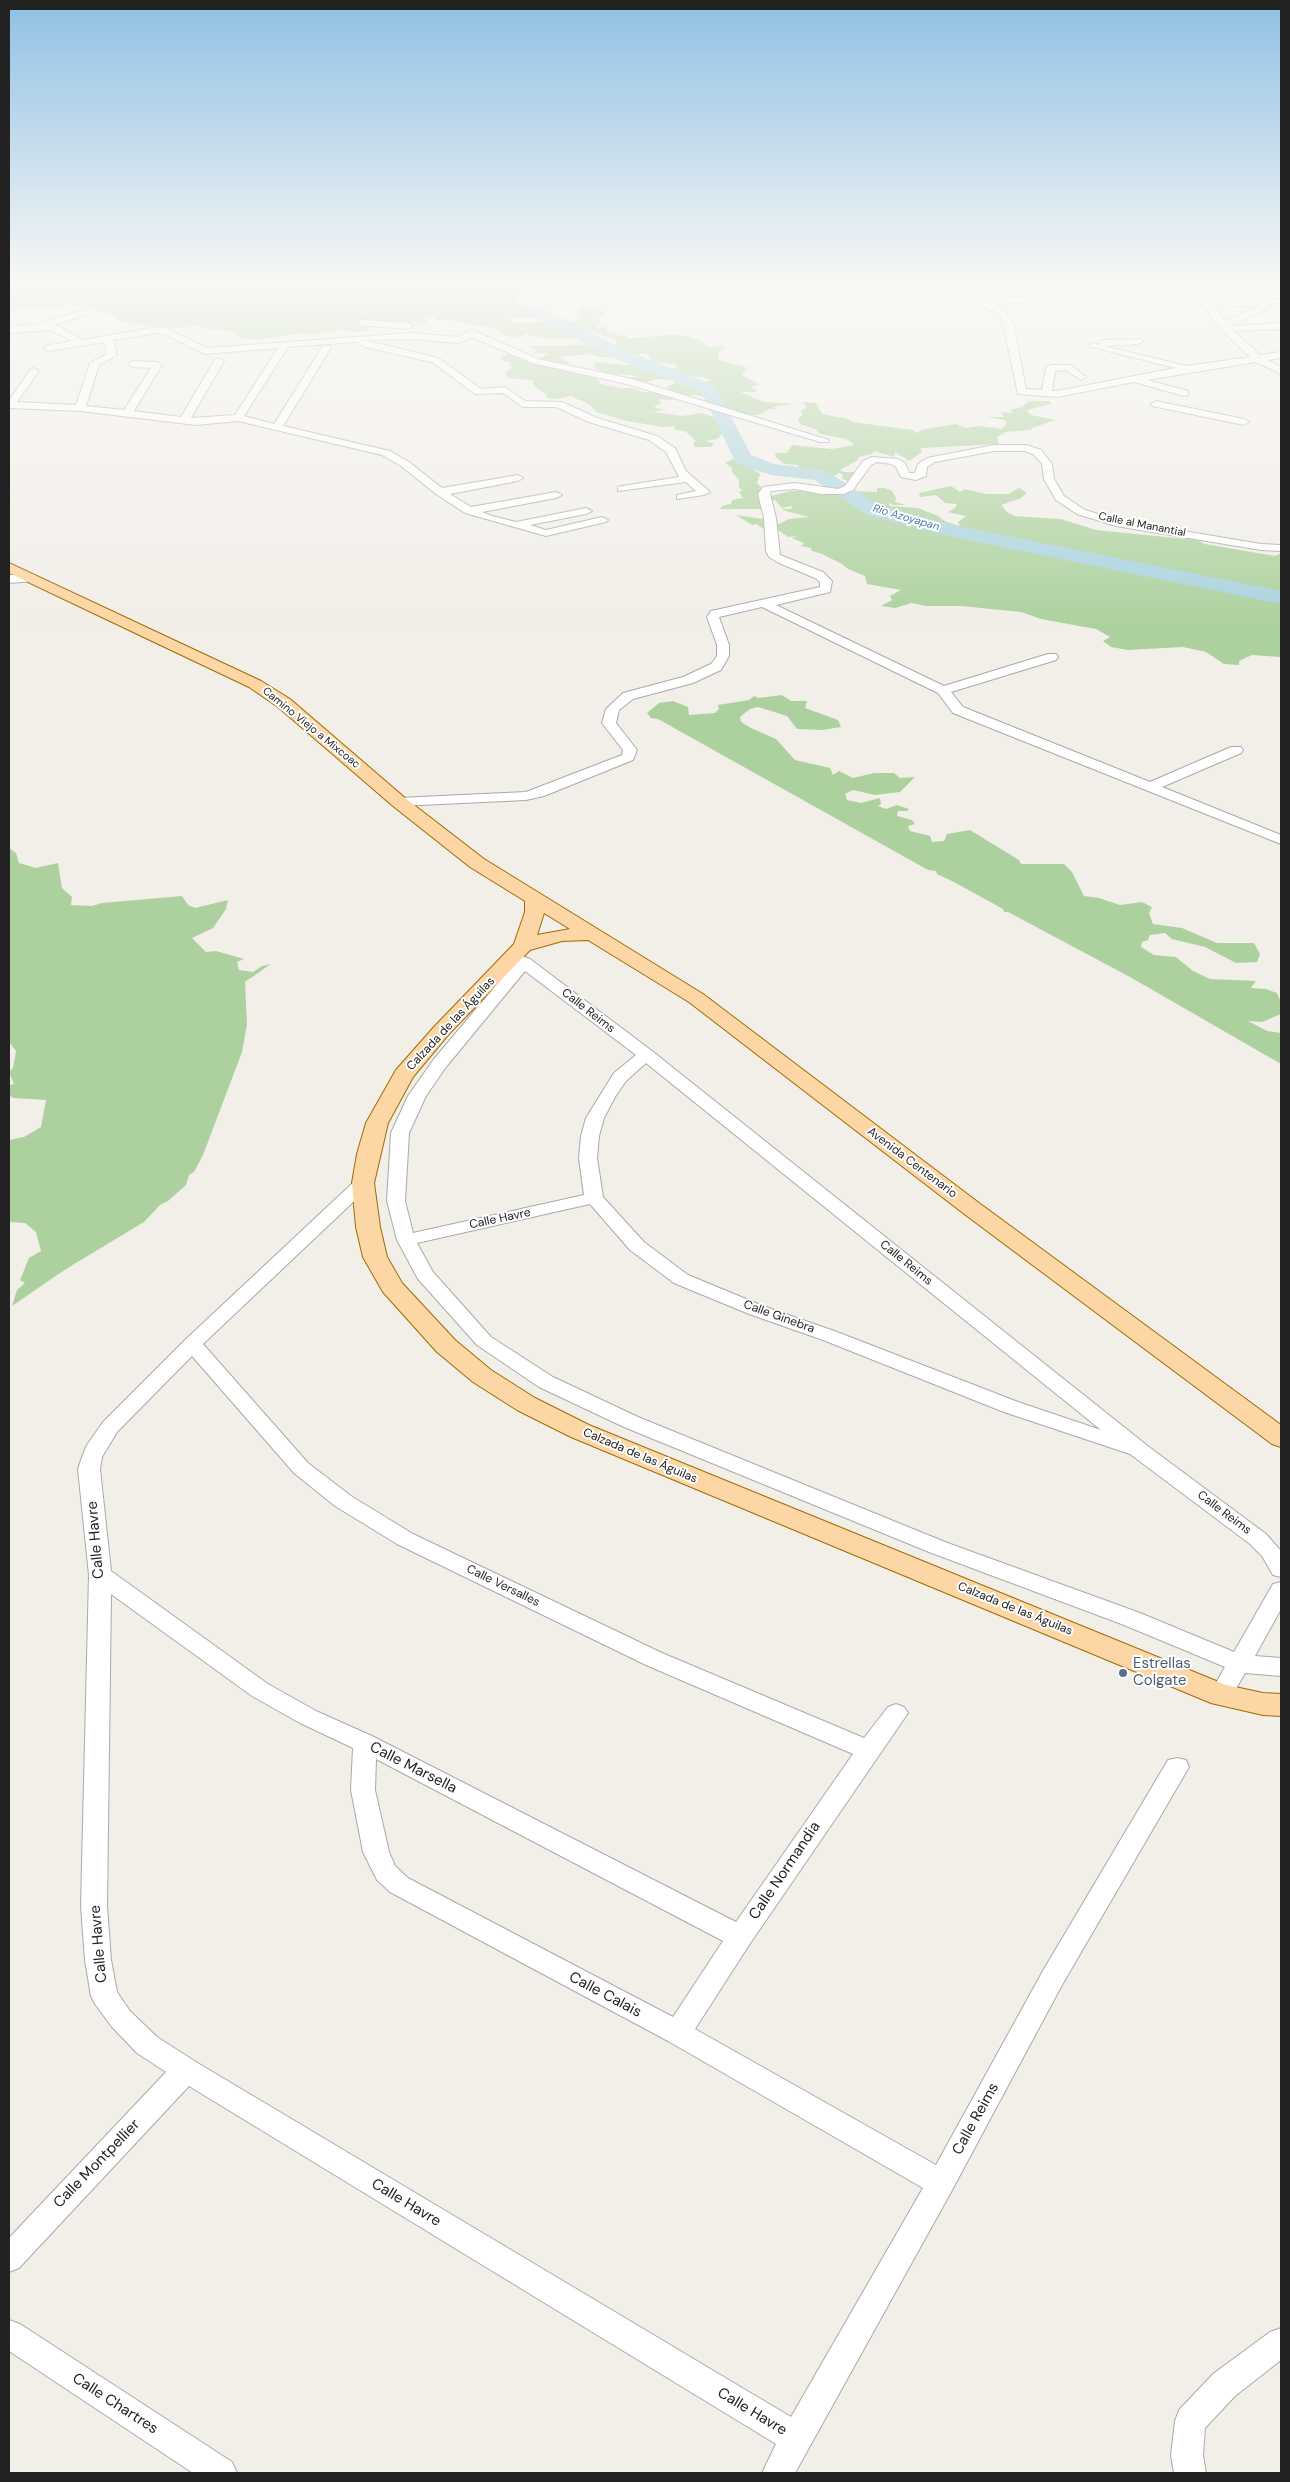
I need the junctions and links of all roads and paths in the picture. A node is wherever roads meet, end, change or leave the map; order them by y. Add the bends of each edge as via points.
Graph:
1 (84, 396) edge
2 (138, 396) edge
3 (199, 396) edge
4 (252, 396) edge
5 (297, 396) edge
6 (512, 396) edge
7 (680, 396) edge
8 (1177, 396) edge
9 (9, 405) edge
10 (80, 408) junction
11 (127, 414) junction
12 (238, 418) junction
13 (184, 421) junction
14 (1244, 422) dead end
15 (278, 426) junction
16 (824, 440) dead end
17 (518, 478) dead end
18 (686, 479) junction
19 (622, 489) dead end
20 (440, 492) junction
21 (556, 495) dead end
22 (681, 497) dead end
23 (601, 508) dead end
24 (469, 511) junction
25 (602, 520) dead end
26 (514, 525) junction
27 (1281, 548) edge
28 (9, 567) edge
29 (31, 578) junction
30 (9, 579) edge
31 (764, 604) junction
32 (1052, 656) dead end
33 (943, 690) junction
34 (1236, 750) dead end
35 (1151, 787) junction
36 (399, 802) junction
37 (1281, 840) edge
38 (535, 901) junction
39 (592, 934) junction
40 (520, 955) junction
41 (646, 1055) junction
42 (364, 1184) junction
43 (594, 1198) junction
44 (406, 1240) junction
45 (192, 1344) junction
46 (1281, 1438) edge
47 (1142, 1452) junction
48 (1281, 1568) edge
49 (100, 1575) junction
50 (1281, 1590) edge
51 (1241, 1664) junction
52 (1281, 1667) edge
53 (1222, 1695) junction
54 (1281, 1704) edge
55 (896, 1712) dead end
56 (366, 1743) junction
57 (868, 1750) junction
58 (1177, 1767) dead end
59 (740, 1937) junction
60 (678, 2033) junction
61 (186, 2070) junction
62 (940, 2183) junction
63 (9, 2258) edge
64 (9, 2334) edge
65 (1281, 2342) edge
66 (796, 2438) junction
67 (221, 2473) edge
68 (778, 2473) edge
69 (1190, 2473) edge

1 - 10 street
2 - 11 street
3 - 13 street
4 - 12 street
5 - 15 street
6 - 18 street via 523,404 558,404 593,420 641,433 671,450
7 - 16 street
8 - 14 street via 1156,404
9 - 10 street
10 - 11 street
11 - 13 street
12 - 13 street
12 - 15 street
15 - 20 street via 386,453
17 - 20 street
18 - 19 street
18 - 22 street via 704,492
20 - 24 street
21 - 24 street
23 - 26 street
24 - 26 street
25 - 26 street via 546,532
27 - 31 street, Calle al Manantial via 1116,522 1081,512 1060,498 1048,479 1047,464 1037,452 1026,448 973,451 931,460 922,466 922,474 916,477 905,475 901,465 894,460 876,458 867,463 845,490 821,491 796,486 767,489 764,494 775,557 819,575 826,581 826,588
28 - 29 main road, Camino Viejo a Mixcoac
29 - 30 street
29 - 36 main road, Camino Viejo a Mixcoac via 255,684 284,703
31 - 33 street
31 - 36 street via 715,614 713,617 723,645 723,656 716,667 688,680 628,696 613,709 609,723 630,750 623,760 526,796
32 - 33 street
33 - 35 street via 958,710
34 - 35 street
35 - 37 street
36 - 38 main road, Camino Viejo a Mixcoac via 476,864
38 - 39 main road, Avenida Centenario
38 - 40 main road, Calzada de las Águilas via 535,912
39 - 40 main road, Calzada de las Águilas via 546,938
39 - 46 main road, Avenida Centenario via 696,998 971,1208
40 - 41 street, Calle Reims
40 - 42 main road, Calzada de las Águilas via 441,1031 404,1075 377,1123
40 - 44 street, Calzada de las Águilas via 417,1096 400,1133 396,1201
41 - 43 street via 620,1077 596,1118 588,1158
41 - 47 street, Calle Reims
42 - 45 street, Calle Havre
42 - 53 main road, Calzada de las Águilas via 368,1227 376,1257 392,1287 446,1346 482,1376 526,1404 641,1457
43 - 44 street, Calle Havre
43 - 47 street, Calle Ginebra via 637,1246 681,1279 1011,1407
44 - 51 street, Calzada de las Águilas via 425,1275 484,1341 546,1382 631,1422 937,1547 1132,1619
45 - 49 street, Calle Havre via 110,1427 94,1451 90,1469
45 - 57 street, Calle Versalles via 301,1468 342,1501 405,1539 654,1659
47 - 48 street, Calle Reims via 1258,1539
49 - 56 street, Calle Marsella via 260,1690 308,1717
49 - 61 street, Calle Havre via 94,1906 104,1996 120,2019 148,2045
50 - 51 street
51 - 52 street, Calzada de las Águilas
51 - 53 street
53 - 54 main road, Calzada de las Águilas via 1263,1704
55 - 57 street, Calle Normandia
56 - 59 street, Calle Marsella
56 - 60 street, Calle Calais via 363,1790 376,1852 386,1873 413,1893
57 - 59 street, Calle Normandia
58 - 62 street, Calle Reims via 1053,1977
59 - 60 street, Calle Normandia
60 - 62 street, Calle Calais
61 - 63 street, Calle Montpellier
61 - 66 street, Calle Havre
62 - 66 street, Calle Reims
64 - 67 street, Calle Chartres
65 - 69 street via 1224,2386 1190,2421 1187,2455
66 - 68 street, Calle Reims

